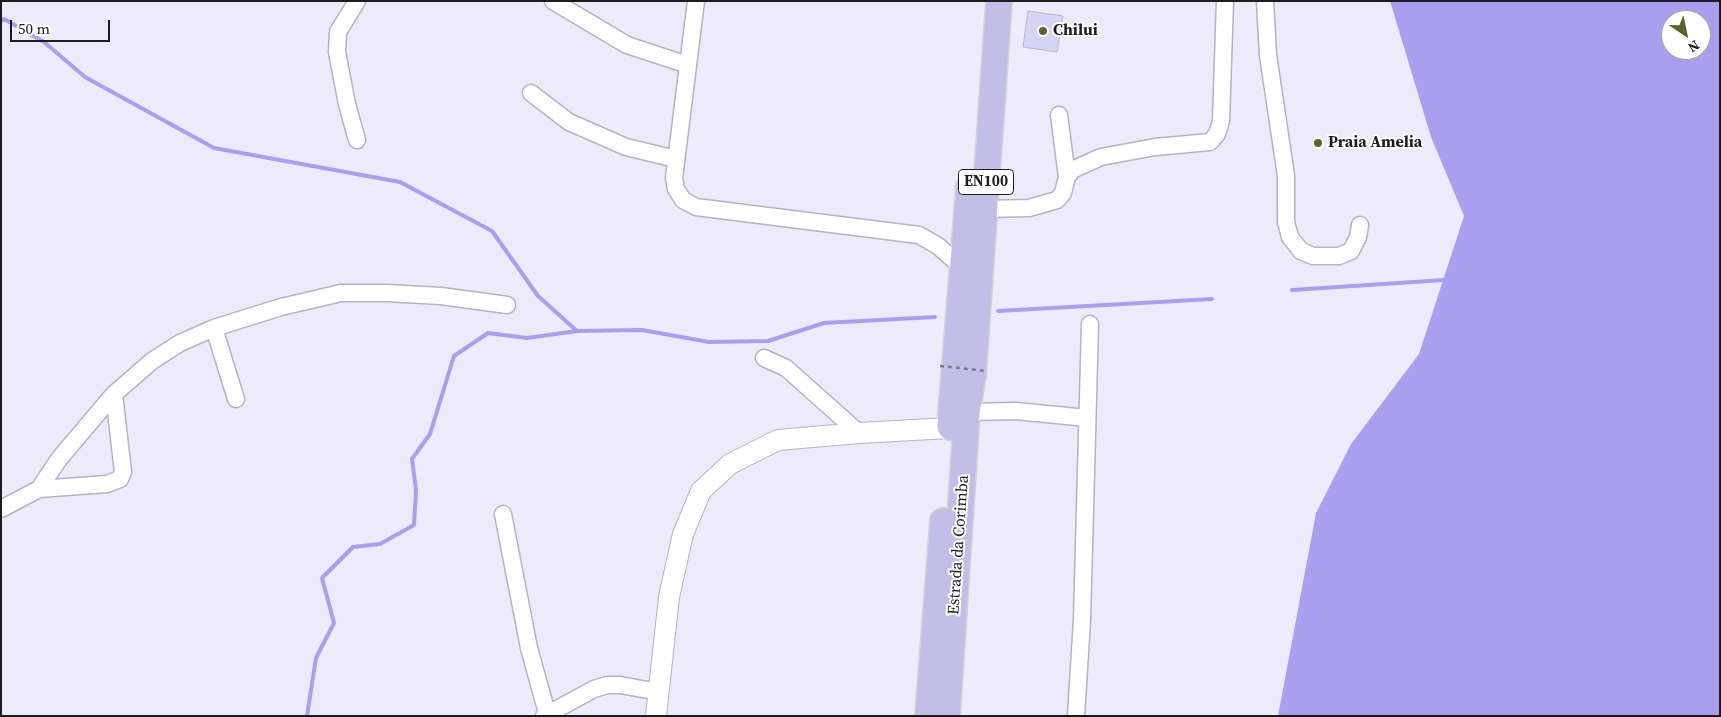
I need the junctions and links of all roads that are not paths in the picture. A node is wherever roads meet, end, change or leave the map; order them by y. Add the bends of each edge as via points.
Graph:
1 (357, 1) edge
2 (553, 1) edge
3 (696, 1) edge
4 (982, 1) edge
5 (999, 1) edge
6 (1225, 1) edge
7 (1265, 1) edge
8 (688, 65) junction
9 (531, 93) dead end
10 (1059, 115) dead end
11 (357, 140) dead end
12 (676, 159) junction
13 (1067, 177) junction
14 (984, 208) junction
15 (1360, 225) dead end
16 (963, 268) junction
17 (507, 306) dead end
18 (1090, 324) dead end
19 (214, 328) junction
20 (764, 358) dead end
21 (966, 367) junction
22 (114, 394) junction
23 (236, 399) dead end
24 (1087, 418) junction
25 (959, 420) junction
26 (859, 433) junction
27 (39, 489) junction
28 (1, 509) edge
29 (502, 514) dead end
30 (659, 692) junction
31 (546, 714) edge
32 (656, 716) edge
33 (928, 716) edge
34 (947, 716) edge
35 (1076, 716) edge

1 - 11 street via 338,32 337,52
2 - 8 street via 627,45
3 - 8 street
4 - 16 main road, EN100
5 - 14 main road, EN100
6 - 13 street via 1218,134 1210,142 1155,147 1101,157 1072,170
7 - 15 street via 1268,55 1286,176 1286,222 1290,237 1301,251 1313,256 1339,256 1351,251
8 - 12 street
9 - 12 street via 570,122 626,147
10 - 13 street
12 - 16 street via 676,189 683,200 696,207 919,235 938,246
13 - 14 street via 1063,193 1057,200 1043,205
14 - 21 main road, EN100
16 - 21 main road, EN100
17 - 19 street via 441,296 341,294 281,306
18 - 24 street
19 - 22 street via 180,343 152,361
19 - 23 street
20 - 26 street via 786,368
21 - 25 main road, EN100
22 - 27 street via 59,459
22 - 27 street via 123,472 120,479 106,484
24 - 25 street via 1016,411
24 - 35 street
25 - 26 street
25 - 33 main road, Estrada da Corimba / EN100
25 - 34 main road, Estrada da Corimba / EN100
26 - 30 street via 778,440 730,464 701,491 683,534 669,597
27 - 28 street
29 - 31 street
30 - 31 street via 620,684 607,685
30 - 32 street

